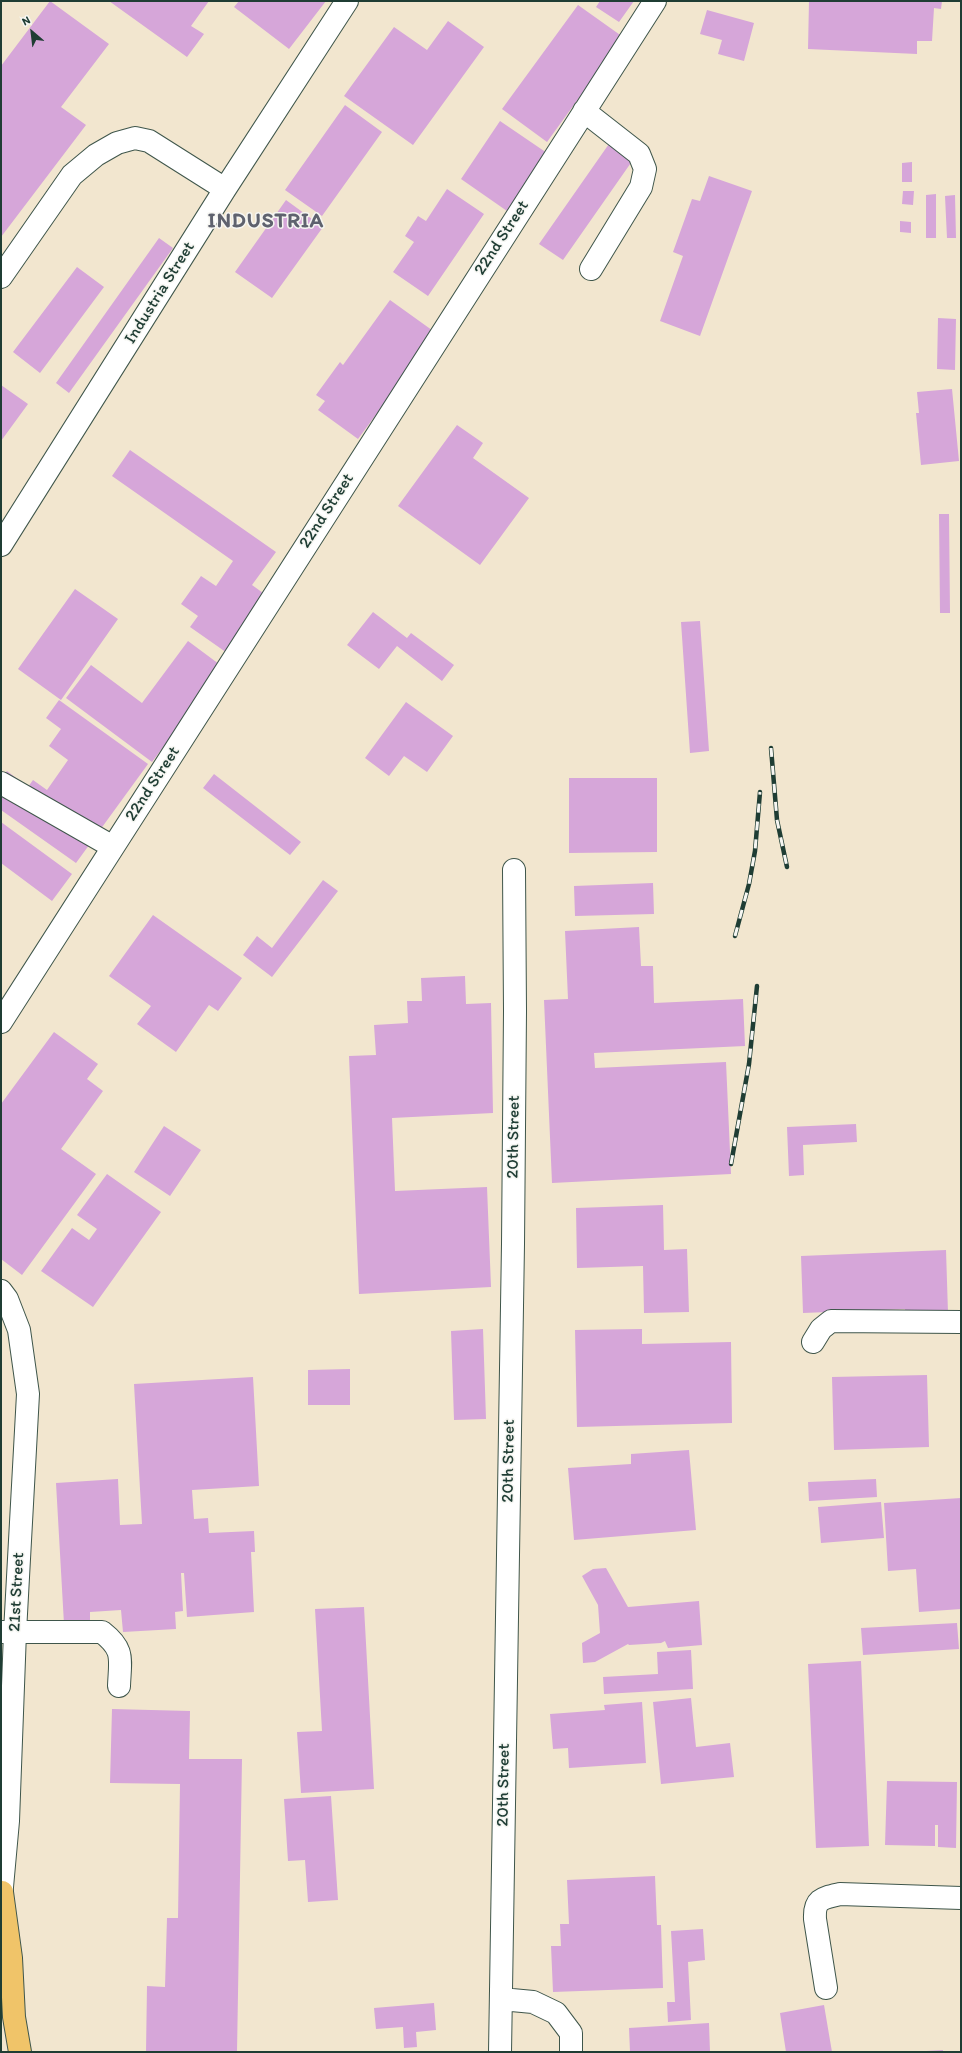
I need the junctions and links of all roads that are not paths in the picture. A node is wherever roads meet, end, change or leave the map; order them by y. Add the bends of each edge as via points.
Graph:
1 (347, 1) edge
2 (655, 1) edge
3 (584, 111) junction
4 (225, 189) junction
5 (591, 269) dead end
6 (1, 277) edge
7 (1, 545) edge
8 (1, 783) edge
9 (113, 847) junction
10 (514, 870) dead end
11 (1, 1022) edge
12 (1, 1291) edge
13 (961, 1322) edge
14 (813, 1342) dead end
15 (8, 1632) edge
16 (118, 1686) dead end
17 (2, 1895) edge
18 (961, 1898) edge
19 (826, 1988) dead end
20 (501, 1999) junction
21 (20, 2052) edge
22 (500, 2052) edge
23 (571, 2052) edge

1 - 4 lane, Industria Street
2 - 3 lane, 22nd Street
3 - 5 lane via 639,154 645,169 641,187
3 - 9 lane, 22nd Street
4 - 6 lane via 149,141 135,138 118,143 96,154 72,175
4 - 7 lane, Industria Street
8 - 9 lane
9 - 11 lane, 22nd Street
10 - 20 lane, 20th Street via 513,1228
12 - 15 lane, 21st Street via 7,1299 19,1330 28,1394
13 - 14 lane via 831,1321 821,1329
15 - 16 lane via 102,1632 114,1641 120,1652
15 - 17 lane, 21st Street via 8,1821
17 - 21 main road
18 - 19 lane via 840,1894 819,1901 815,1909 815,1919
20 - 22 lane, 20th Street
20 - 23 lane via 533,2002 556,2013 571,2033

